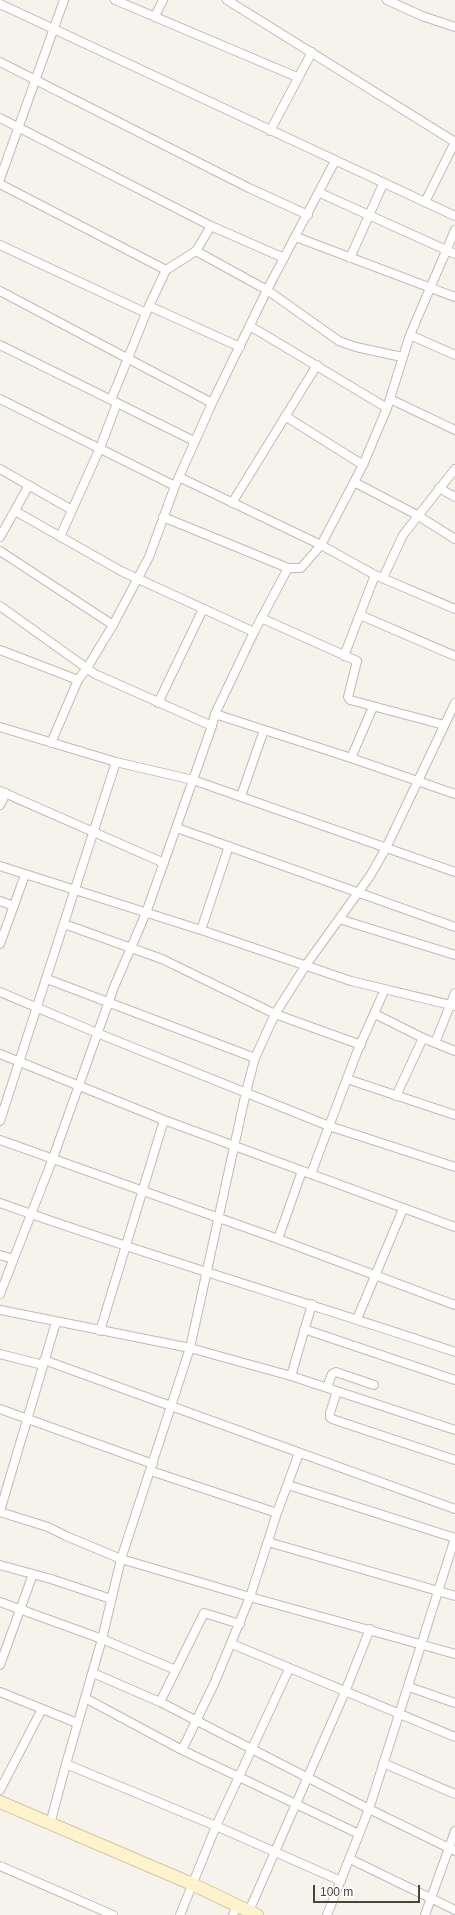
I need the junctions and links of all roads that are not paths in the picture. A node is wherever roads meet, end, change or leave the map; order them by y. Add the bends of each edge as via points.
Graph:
1 (64, 0) edge
2 (115, 0) edge
3 (163, 0) edge
4 (227, 0) edge
5 (387, 0) edge
6 (0, 4) edge
7 (155, 16) junction
8 (455, 27) edge
9 (54, 30) junction
10 (312, 52) junction
11 (0, 62) edge
12 (297, 77) junction
13 (36, 80) junction
14 (0, 118) edge
15 (19, 127) junction
16 (270, 131) junction
17 (455, 142) edge
18 (335, 161) junction
19 (1, 175) edge
20 (0, 184) edge
21 (383, 184) junction
22 (320, 193) junction
23 (425, 202) junction
24 (308, 215) junction
25 (369, 216) junction
26 (455, 216) edge
27 (211, 226) junction
28 (455, 230) edge
29 (296, 237) junction
30 (0, 246) edge
31 (446, 250) junction
32 (196, 251) junction
33 (455, 254) edge
34 (284, 258) junction
35 (350, 258) junction
36 (166, 270) junction
37 (429, 287) junction
38 (268, 290) junction
39 (0, 291) edge
40 (455, 297) edge
41 (148, 309) junction
42 (250, 326) junction
43 (410, 335) junction
44 (0, 345) edge
45 (240, 347) junction
46 (455, 355) edge
47 (402, 357) junction
48 (129, 358) junction
49 (317, 365) junction
50 (0, 399) edge
51 (390, 399) junction
52 (114, 402) junction
53 (212, 402) junction
54 (387, 408) junction
55 (285, 416) junction
56 (455, 430) edge
57 (194, 442) junction
58 (100, 448) junction
59 (363, 466) junction
60 (0, 469) edge
61 (455, 469) edge
62 (179, 477) junction
63 (354, 482) junction
64 (29, 485) junction
65 (175, 486) junction
66 (439, 488) junction
67 (455, 497) edge
68 (232, 503) junction
69 (72, 510) junction
70 (15, 511) junction
71 (417, 515) junction
72 (163, 517) junction
73 (0, 537) edge
74 (60, 537) junction
75 (455, 539) edge
76 (321, 545) junction
77 (0, 551) edge
78 (288, 568) junction
79 (379, 576) junction
80 (137, 579) junction
81 (0, 606) edge
82 (203, 609) junction
83 (455, 609) edge
84 (360, 615) junction
85 (261, 618) junction
86 (113, 625) junction
87 (254, 632) junction
88 (0, 650) edge
89 (344, 656) junction
90 (455, 656) edge
91 (87, 668) junction
92 (78, 680) junction
93 (158, 703) junction
94 (455, 703) edge
95 (372, 707) junction
96 (215, 714) junction
97 (452, 716) edge
98 (212, 726) junction
99 (444, 726) junction
100 (0, 727) edge
101 (264, 730) junction
102 (51, 743) junction
103 (351, 758) junction
104 (116, 762) junction
105 (193, 780) junction
106 (417, 781) junction
107 (3, 792) edge
108 (455, 794) edge
109 (241, 796) junction
110 (0, 805) edge
111 (177, 828) junction
112 (94, 832) junction
113 (229, 846) junction
114 (386, 848) junction
115 (164, 863) junction
116 (0, 866) edge
117 (455, 872) edge
118 (25, 875) junction
119 (74, 891) junction
120 (358, 894) junction
121 (0, 900) edge
122 (14, 906) junction
123 (146, 913) junction
124 (339, 919) junction
125 (64, 924) junction
126 (455, 927) edge
127 (201, 930) junction
128 (0, 944) edge
129 (131, 948) junction
130 (455, 955) edge
131 (306, 965) junction
132 (47, 979) junction
133 (386, 989) junction
134 (0, 992) edge
135 (455, 993) edge
136 (109, 1003) junction
137 (452, 1005) edge
138 (37, 1008) junction
139 (275, 1014) junction
140 (375, 1014) junction
141 (97, 1033) junction
142 (423, 1038) junction
143 (435, 1043) junction
144 (361, 1045) junction
145 (455, 1051) edge
146 (0, 1054) edge
147 (255, 1058) junction
148 (20, 1062) junction
149 (347, 1079) junction
150 (79, 1086) junction
151 (246, 1092) junction
152 (396, 1096) junction
153 (455, 1115) edge
154 (164, 1120) junction
155 (0, 1121) edge
156 (329, 1126) junction
157 (0, 1140) edge
158 (234, 1146) junction
159 (52, 1158) junction
160 (455, 1167) edge
161 (302, 1171) junction
162 (311, 1174) junction
163 (142, 1190) junction
164 (0, 1203) edge
165 (403, 1209) junction
166 (30, 1214) junction
167 (218, 1217) junction
168 (455, 1227) edge
169 (278, 1239) junction
170 (126, 1247) junction
171 (0, 1255) edge
172 (13, 1259) junction
173 (208, 1271) junction
174 (375, 1276) junction
175 (0, 1294) edge
176 (312, 1304) junction
177 (455, 1304) edge
178 (0, 1310) edge
179 (357, 1319) junction
180 (56, 1322) junction
181 (304, 1330) junction
182 (100, 1331) junction
183 (190, 1348) junction
184 (455, 1352) edge
185 (0, 1354) edge
186 (44, 1362) junction
187 (291, 1376) junction
188 (455, 1380) edge
189 (374, 1385) dead end
190 (327, 1387) junction
191 (337, 1391) junction
192 (171, 1407) junction
193 (0, 1409) edge
194 (28, 1418) junction
195 (455, 1430) edge
196 (299, 1453) junction
197 (455, 1460) edge
198 (152, 1468) junction
199 (288, 1485) junction
200 (455, 1509) edge
201 (0, 1512) edge
202 (276, 1513) junction
203 (455, 1538) edge
204 (268, 1542) junction
205 (121, 1559) junction
206 (0, 1565) edge
207 (33, 1574) junction
208 (439, 1591) junction
209 (455, 1596) edge
210 (250, 1597) junction
211 (111, 1599) junction
212 (0, 1602) edge
213 (21, 1608) junction
214 (240, 1624) junction
215 (370, 1629) junction
216 (102, 1639) junction
217 (232, 1644) junction
218 (421, 1644) junction
219 (455, 1654) edge
220 (0, 1665) edge
221 (289, 1668) junction
222 (176, 1670) junction
223 (93, 1673) junction
224 (409, 1687) junction
225 (0, 1692) edge
226 (346, 1692) junction
227 (85, 1698) junction
228 (160, 1702) junction
229 (455, 1703) edge
230 (42, 1709) junction
231 (400, 1714) junction
232 (195, 1722) junction
233 (77, 1723) junction
234 (455, 1737) edge
235 (182, 1750) junction
236 (252, 1750) junction
237 (383, 1763) junction
238 (66, 1764) junction
239 (238, 1777) junction
240 (308, 1778) junction
241 (0, 1790) edge
242 (455, 1794) edge
243 (0, 1802) edge
244 (296, 1803) junction
245 (369, 1810) junction
246 (50, 1824) junction
247 (216, 1826) junction
248 (455, 1830) edge
249 (359, 1834) junction
250 (452, 1850) edge
251 (274, 1851) junction
252 (350, 1859) junction
253 (0, 1866) edge
254 (341, 1881) junction
255 (192, 1884) junction
256 (430, 1898) junction
257 (235, 1910) edge
258 (455, 1910) edge
259 (253, 1913) edge
260 (113, 1915) edge
261 (180, 1915) edge
262 (327, 1915) edge
263 (425, 1915) edge

1 - 9 street
2 - 7 street
3 - 7 street
4 - 10 street
5 - 8 street
6 - 9 street
7 - 12 street
9 - 13 street
9 - 16 street
10 - 12 street
10 - 17 street
11 - 13 street
12 - 16 street
13 - 15 street
13 - 24 street
14 - 15 street
15 - 19 street
15 - 27 street
16 - 18 street
17 - 23 street
18 - 21 street
18 - 22 street
20 - 36 street
21 - 23 street
21 - 25 street
22 - 24 street
22 - 25 street
23 - 26 street
24 - 29 street
25 - 31 street
25 - 35 street
27 - 32 street
27 - 34 street
28 - 31 street
29 - 34 street
29 - 35 street
30 - 41 street
31 - 33 street
31 - 37 street
32 - 36 street
32 - 38 street
34 - 38 street
35 - 37 street
36 - 41 street
37 - 40 street
37 - 43 street
38 - 42 street
38 - 47 street via 339,341
39 - 48 street
41 - 45 street
41 - 48 street
42 - 45 street
42 - 49 street
43 - 46 street
43 - 47 street
44 - 52 street
45 - 53 street
47 - 51 street
48 - 52 street
48 - 53 street
49 - 54 street
49 - 55 street
50 - 58 street
51 - 54 street
51 - 56 street
52 - 57 street
52 - 58 street
53 - 57 street
54 - 59 street
55 - 59 street
55 - 68 street
57 - 62 street
58 - 65 street
58 - 69 street
59 - 63 street
60 - 64 street
61 - 66 street
62 - 65 street
62 - 68 street
63 - 71 street
63 - 76 street
64 - 69 street
64 - 70 street
65 - 72 street
66 - 67 street
66 - 71 street
68 - 76 street
69 - 74 street
70 - 73 street
70 - 74 street
71 - 75 street
71 - 79 street
72 - 78 street
72 - 80 street via 153,547
74 - 80 street
76 - 78 street via 301,568
76 - 79 street
77 - 86 street
78 - 85 street
79 - 83 street
79 - 84 street
80 - 82 street
80 - 86 street
81 - 91 street
82 - 87 street
82 - 93 street
84 - 89 street
84 - 90 street
85 - 87 street
85 - 89 street
86 - 91 street
87 - 96 street
88 - 92 street
89 - 95 street via 357,661 349,699
91 - 92 street
91 - 93 street
92 - 102 street
93 - 98 street
94 - 97 street
95 - 99 street
95 - 103 street
96 - 98 street
96 - 101 street
97 - 99 street
98 - 105 street
99 - 106 street
100 - 102 street
101 - 103 street
101 - 109 street
102 - 104 street
103 - 106 street
104 - 105 street
104 - 112 street
105 - 109 street
105 - 111 street
106 - 108 street
106 - 114 street
107 - 110 street
107 - 112 street
109 - 114 street
111 - 113 street
111 - 115 street
112 - 115 street
112 - 119 street
113 - 120 street
113 - 127 street
114 - 117 street
114 - 120 street
115 - 123 street
116 - 118 street
118 - 119 street
118 - 122 street
119 - 123 street
119 - 125 street
120 - 124 street
120 - 126 street
121 - 122 street
122 - 128 street
123 - 127 street
123 - 129 street
124 - 130 street
124 - 131 street
125 - 129 street
125 - 132 street
127 - 131 street
129 - 136 street
129 - 139 street via 174,965
131 - 133 street via 351,981
131 - 139 street
132 - 136 street
132 - 138 street
133 - 137 street
133 - 140 street
134 - 138 street
135 - 137 street
136 - 141 street
136 - 147 street
137 - 143 street
138 - 141 street
138 - 148 street
139 - 144 street
139 - 147 street
140 - 142 street
140 - 144 street
141 - 150 street
141 - 151 street
142 - 143 street
142 - 152 street
143 - 145 street
144 - 149 street
146 - 148 street
147 - 151 street
148 - 150 street
148 - 155 street
149 - 152 street
149 - 156 street
150 - 154 street
150 - 159 street
151 - 156 street
151 - 158 street
152 - 153 street
154 - 158 street
154 - 163 street
156 - 160 street
156 - 162 street
157 - 159 street
158 - 161 street
158 - 167 street
159 - 163 street
159 - 166 street
161 - 162 street
161 - 169 street
162 - 165 street
163 - 167 street
163 - 170 street
164 - 166 street
165 - 168 street
165 - 174 street
166 - 170 street
166 - 172 street
167 - 169 street
167 - 173 street
169 - 174 street
170 - 173 street
170 - 182 street
171 - 172 street
172 - 175 street
173 - 176 street
173 - 183 street
174 - 177 street
174 - 179 street
176 - 179 street
176 - 181 street
178 - 180 street
179 - 184 street
180 - 182 street
180 - 186 street
181 - 187 street
181 - 188 street
182 - 183 street
183 - 187 street
183 - 192 street
185 - 186 street
186 - 192 street
186 - 194 street
187 - 190 street
189 - 190 street via 336,1372 332,1374
190 - 191 street
191 - 195 street
191 - 197 street via 330,1413 332,1419
192 - 196 street
192 - 198 street
193 - 194 street
194 - 198 street
194 - 201 street
196 - 199 street
196 - 200 street
198 - 202 street
198 - 205 street
199 - 202 street
199 - 203 street
201 - 205 street via 48,1528
202 - 204 street
203 - 208 street
204 - 208 street
204 - 210 street
205 - 210 street
205 - 211 street
206 - 207 street
207 - 211 street
207 - 213 street
208 - 209 street
208 - 218 street
210 - 214 street
210 - 215 street
211 - 216 street
212 - 213 street
213 - 216 street
213 - 220 street
214 - 217 street
214 - 222 street via 204,1613
215 - 218 street
215 - 226 street
216 - 222 street
216 - 223 street
217 - 221 street
217 - 232 street
218 - 219 street
218 - 224 street
221 - 226 street
221 - 236 street
222 - 228 street
223 - 227 street
223 - 228 street
224 - 229 street
224 - 231 street
225 - 230 street
226 - 231 street
226 - 240 street
227 - 233 street
227 - 235 street
228 - 232 street
230 - 233 street
230 - 241 street
231 - 234 street
231 - 237 street
232 - 235 street
232 - 236 street
233 - 238 street
235 - 239 street
236 - 239 street
236 - 240 street
237 - 242 street
237 - 245 street
238 - 246 street
238 - 247 street
239 - 244 street
239 - 247 street
240 - 244 street
240 - 245 street
243 - 246 street
244 - 249 street
244 - 251 street
245 - 249 street
245 - 250 street
246 - 255 street
247 - 251 street
247 - 255 street
248 - 250 street
249 - 252 street
250 - 256 street
251 - 254 street
251 - 259 street
252 - 254 street
252 - 256 street
253 - 260 street
254 - 262 street
255 - 257 street
255 - 261 street
256 - 258 street
256 - 263 street
257 - 259 street

